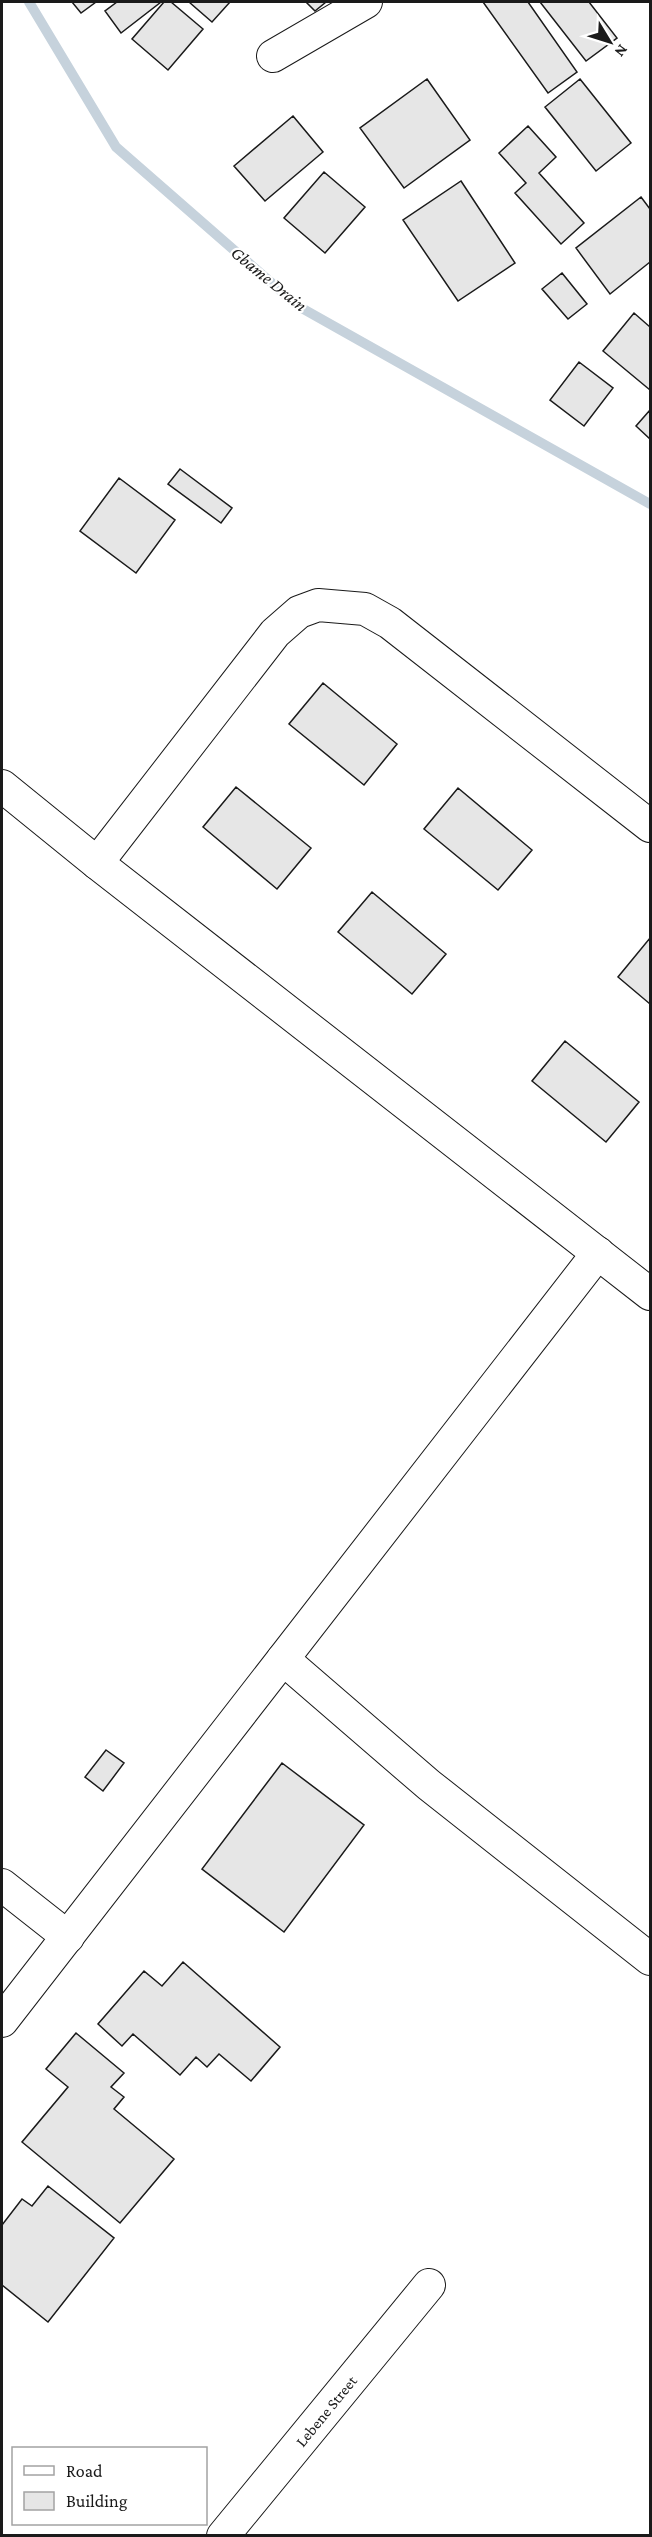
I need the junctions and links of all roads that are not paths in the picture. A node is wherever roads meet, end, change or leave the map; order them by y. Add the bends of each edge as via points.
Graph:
1 (366, 2) edge
2 (273, 56) dead end
3 (2, 786) edge
4 (651, 826) edge
5 (97, 863) junction
6 (598, 1253) junction
7 (651, 1294) edge
8 (282, 1659) junction
9 (2, 1885) edge
10 (68, 1937) junction
11 (651, 1959) edge
12 (2, 2021) edge
13 (429, 2285) dead end
14 (223, 2535) edge

1 - 2 street
3 - 5 street
4 - 5 street via 390,623 365,609 318,604 299,612 275,633
5 - 6 street
6 - 7 street
6 - 8 street
8 - 10 street
8 - 11 street via 429,1785
9 - 10 street
10 - 12 street
13 - 14 street, Lebene Street

